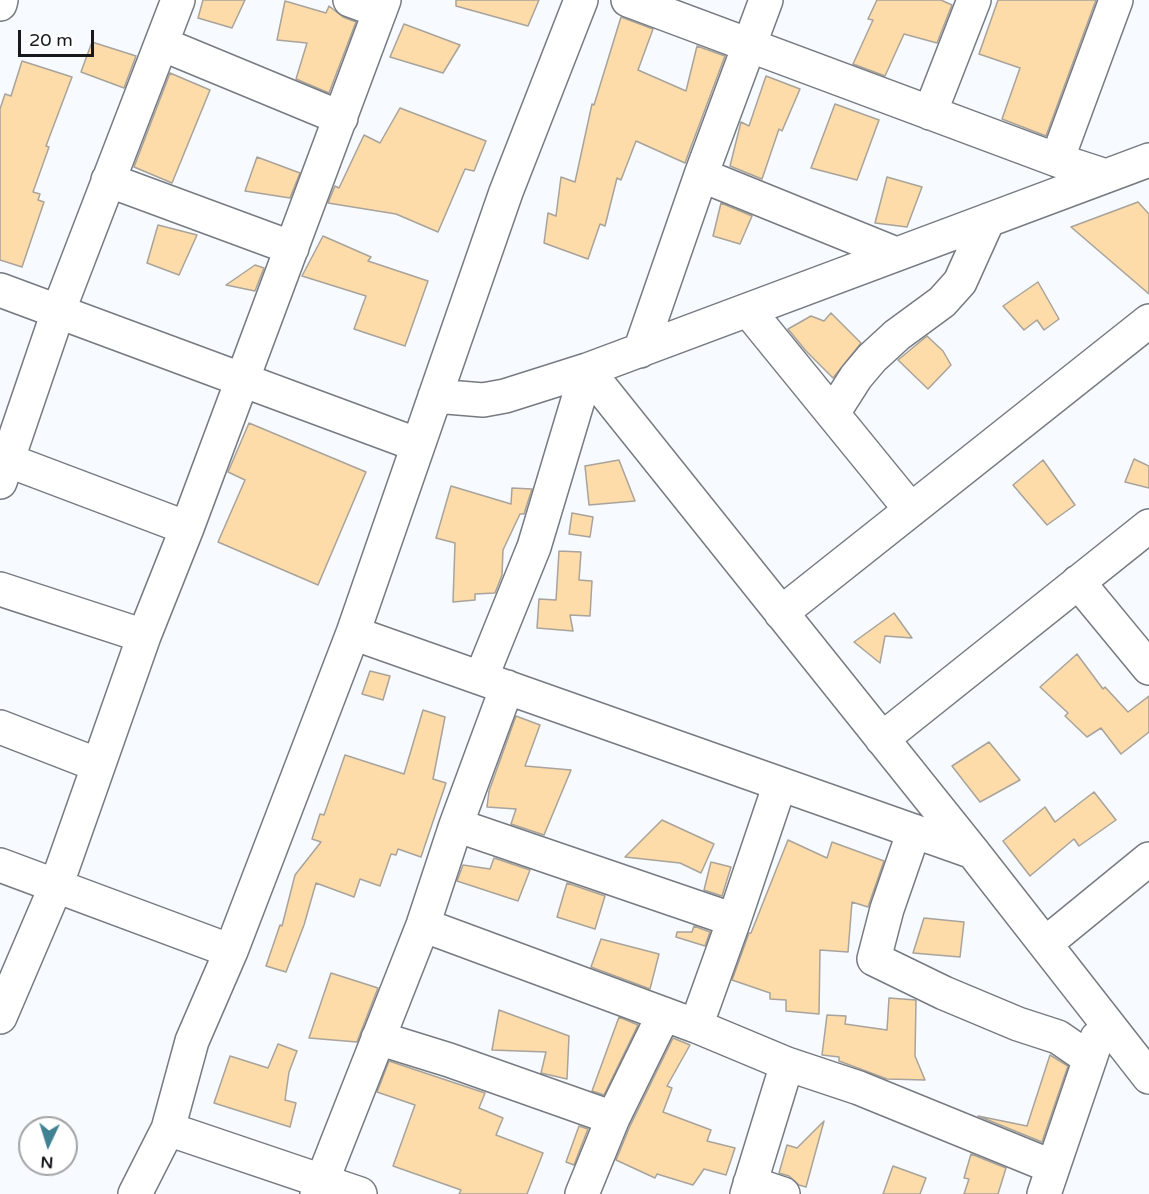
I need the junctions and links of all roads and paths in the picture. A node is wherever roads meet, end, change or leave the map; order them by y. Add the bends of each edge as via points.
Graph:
1 (178, 0) edge
2 (581, 0) edge
3 (628, 0) edge
4 (766, 0) edge
5 (974, 0) edge
6 (1116, 0) edge
7 (371, 4) edge
8 (162, 44) junction
9 (750, 45) junction
10 (930, 113) junction
11 (341, 118) junction
12 (1057, 160) junction
13 (1134, 172) edge
14 (701, 175) junction
15 (108, 180) junction
16 (988, 220) junction
17 (292, 248) junction
18 (896, 254) junction
19 (0, 290) edge
20 (748, 310) junction
21 (58, 312) junction
22 (1149, 321) edge
23 (640, 351) junction
24 (587, 370) junction
25 (243, 380) junction
26 (435, 396) junction
27 (833, 413) junction
28 (418, 445) junction
29 (4, 471) edge
30 (911, 510) junction
31 (1149, 526) edge
32 (187, 528) junction
33 (1078, 582) junction
34 (0, 589) edge
35 (781, 613) junction
36 (353, 633) junction
37 (144, 636) junction
38 (1149, 668) edge
39 (494, 682) junction
40 (0, 727) edge
41 (882, 739) junction
42 (98, 765) junction
43 (780, 784) junction
44 (456, 825) junction
45 (914, 831) junction
46 (973, 852) junction
47 (1149, 859) edge
48 (0, 865) edge
49 (56, 886) junction
50 (735, 920) junction
51 (423, 925) junction
52 (1045, 944) junction
53 (231, 951) junction
54 (1, 1011) edge
55 (664, 1014) junction
56 (1104, 1019) junction
57 (696, 1026) junction
58 (378, 1038) junction
59 (1090, 1059) junction
60 (788, 1064) junction
61 (1145, 1064) edge
62 (613, 1118) junction
63 (168, 1129) junction
64 (1048, 1180) edge
65 (319, 1187) edge
66 (748, 1189) edge
67 (135, 1194) edge
68 (360, 1194) edge
69 (582, 1194) edge
70 (783, 1194) edge

1 - 8 street
2 - 26 street via 506,192
3 - 9 street
4 - 9 street
5 - 10 street
6 - 12 street
7 - 11 street
8 - 11 street
8 - 15 street
9 - 10 street
9 - 14 street
10 - 12 street
11 - 17 street
12 - 13 street
13 - 16 street
14 - 18 street
14 - 23 street
15 - 17 street
15 - 21 street
16 - 18 street
16 - 27 street via 960,282 942,302 872,358
17 - 25 street
18 - 20 street
19 - 21 street
20 - 23 street
20 - 27 street
21 - 25 street
21 - 29 street
22 - 30 street
23 - 24 street
24 - 26 street via 483,400
24 - 35 street
24 - 39 street
25 - 28 street
25 - 32 street
26 - 28 street
27 - 30 street
28 - 36 street
29 - 32 street
30 - 35 street
31 - 33 street
32 - 37 street
33 - 38 street
33 - 41 street
34 - 37 street
35 - 41 street
36 - 39 street
36 - 53 street
37 - 42 street
39 - 43 street
39 - 44 street
40 - 42 street
41 - 46 street
42 - 49 street
43 - 45 street
43 - 50 street
44 - 50 street
44 - 51 street
45 - 46 street
45 - 59 street via 874,959 1018,1024 1058,1036
46 - 52 street
47 - 52 street
48 - 49 street
49 - 53 street
49 - 54 street
50 - 57 street
51 - 55 street
51 - 58 street
52 - 56 street
53 - 63 street via 192,1041
55 - 57 street
55 - 62 street
56 - 59 street
56 - 61 street
57 - 60 street
58 - 62 street
58 - 65 street
59 - 64 street
60 - 64 street via 859,1088
60 - 66 street
62 - 69 street
63 - 65 street
63 - 67 street
65 - 68 street
66 - 70 street

